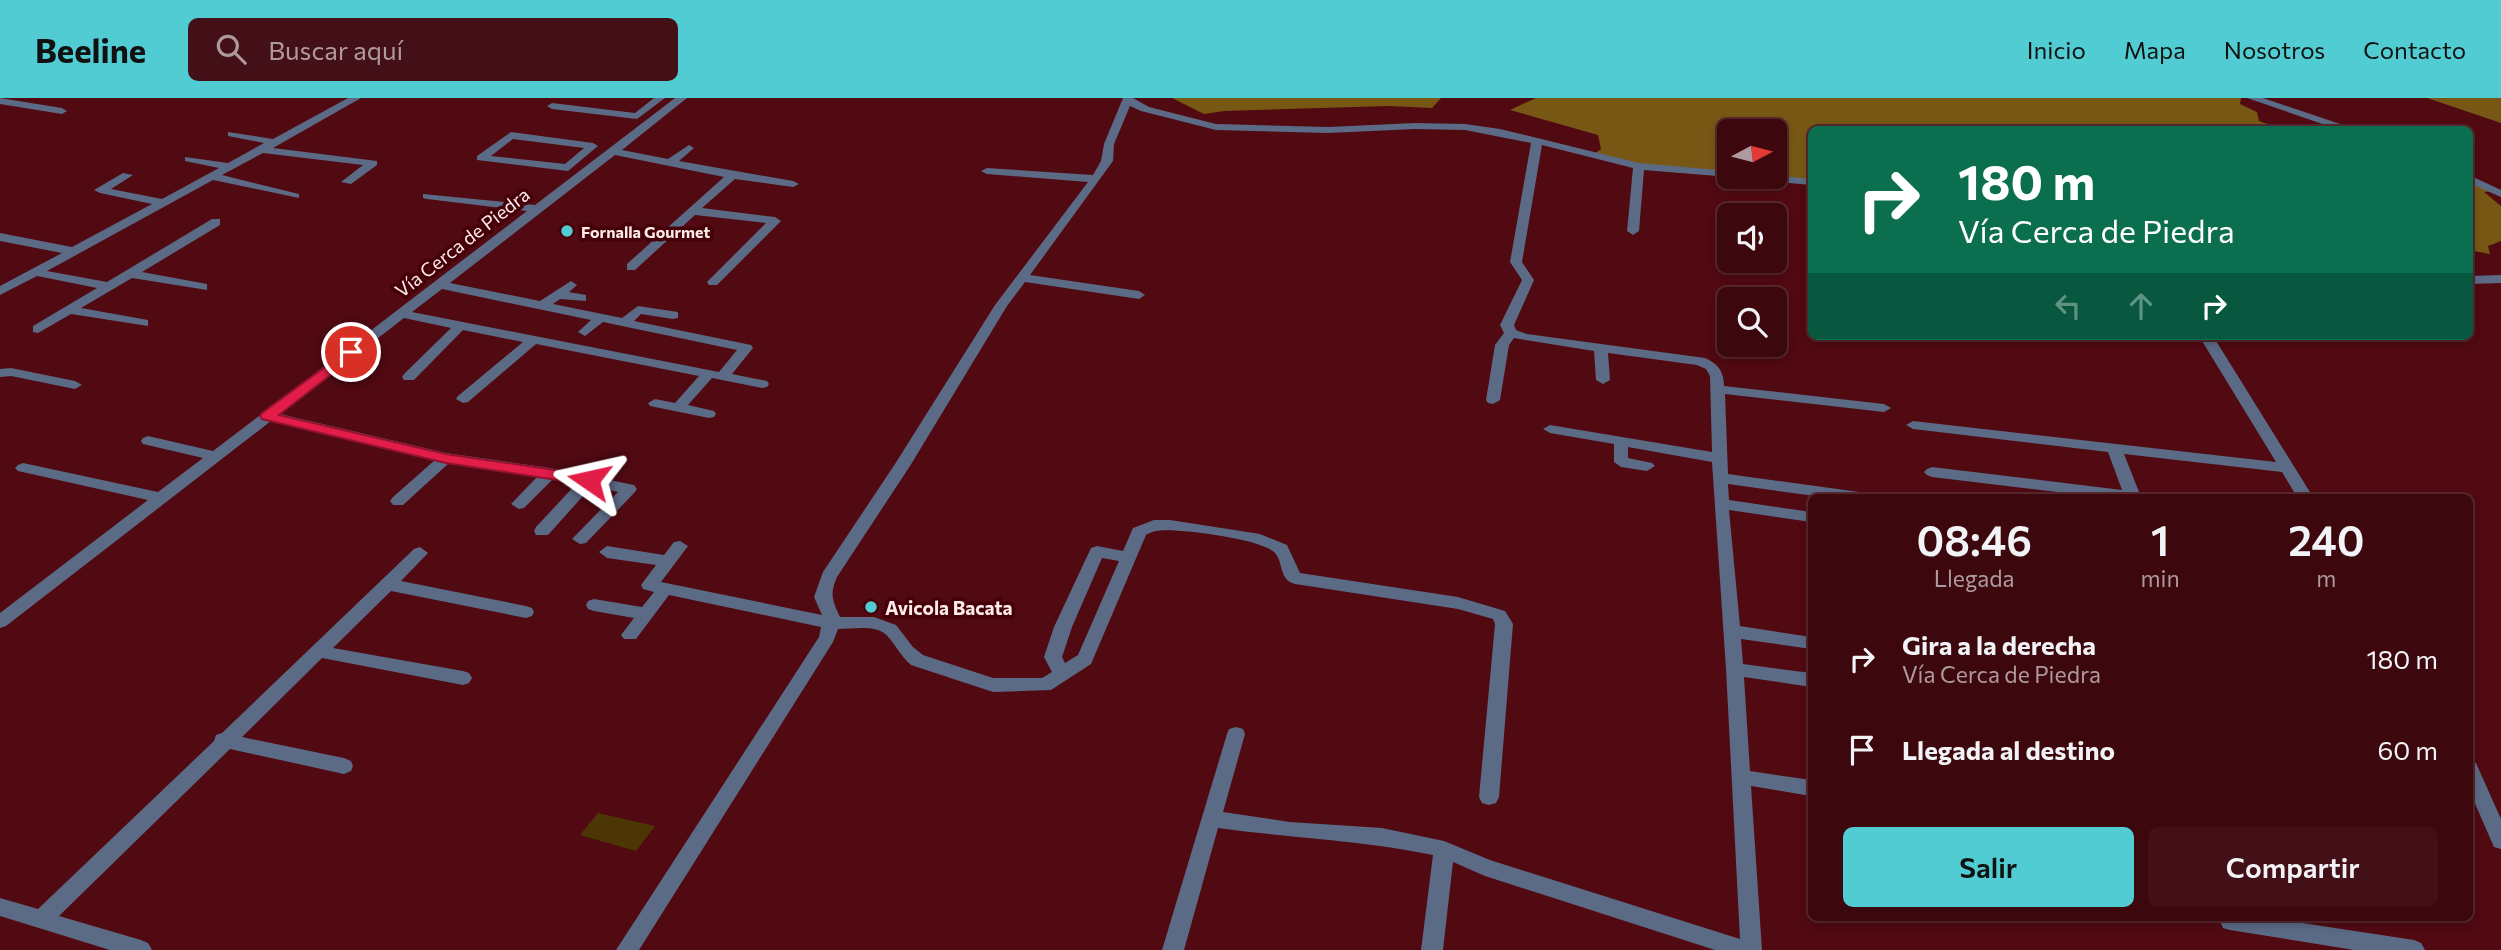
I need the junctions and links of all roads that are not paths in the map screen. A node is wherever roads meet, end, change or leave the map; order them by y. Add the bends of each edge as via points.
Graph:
1 (356, 98) edge
2 (563, 98) edge
3 (2252, 98) edge
4 (0, 101) edge
5 (671, 101) edge
6 (1126, 102) edge
7 (62, 111) dead end
8 (2340, 126) edge
9 (232, 134) dead end
10 (1537, 141) junction
11 (274, 142) junction
12 (689, 148) dead end
13 (258, 149) junction
14 (613, 151) junction
15 (189, 159) dead end
16 (575, 162) junction
17 (670, 163) junction
18 (595, 165) junction
19 (228, 166) junction
20 (1639, 166) junction
21 (987, 171) dead end
22 (1717, 173) edge
23 (127, 175) dead end
24 (732, 175) junction
25 (210, 176) junction
26 (1096, 179) junction
27 (1787, 180) edge
28 (2473, 180) edge
29 (347, 182) dead end
30 (1808, 182) edge
31 (793, 184) dead end
32 (2501, 194) edge
33 (295, 196) dead end
34 (427, 196) dead end
35 (162, 202) junction
36 (538, 209) junction
37 (694, 211) junction
38 (216, 222) dead end
39 (1633, 231) dead end
40 (0, 237) edge
41 (72, 251) junction
42 (631, 267) dead end
43 (35, 272) junction
44 (128, 273) junction
45 (1021, 278) junction
46 (2473, 279) edge
47 (2500, 279) edge
48 (713, 282) dead end
49 (439, 284) junction
50 (571, 285) dead end
51 (106, 286) junction
52 (203, 287) dead end
53 (0, 291) edge
54 (559, 295) junction
55 (1139, 295) dead end
56 (581, 298) dead end
57 (541, 306) junction
58 (68, 310) junction
59 (401, 314) junction
60 (673, 315) dead end
61 (599, 319) junction
62 (143, 323) dead end
63 (624, 324) junction
64 (461, 326) junction
65 (38, 328) dead end
66 (585, 332) dead end
67 (1511, 333) junction
68 (535, 338) junction
69 (2208, 340) edge
70 (1601, 347) junction
71 (0, 373) edge
72 (715, 376) junction
73 (409, 377) dead end
74 (1603, 380) dead end
75 (762, 384) dead end
76 (75, 385) dead end
77 (1716, 389) junction
78 (463, 399) dead end
79 (1493, 400) dead end
80 (655, 403) dead end
81 (678, 408) junction
82 (1884, 408) dead end
83 (709, 414) dead end
84 (268, 416) junction
85 (1913, 425) dead end
86 (1550, 429) dead end
87 (148, 442) dead end
88 (1621, 442) junction
89 (2113, 446) junction
90 (216, 456) junction
91 (446, 458) junction
92 (1719, 458) junction
93 (1647, 466) dead end
94 (23, 468) dead end
95 (2287, 468) junction
96 (550, 472) junction
97 (1932, 472) dead end
98 (1720, 478) junction
99 (589, 480) junction
100 (1837, 494) edge
101 (2109, 494) edge
102 (2132, 494) edge
103 (2303, 494) edge
104 (161, 498) junction
105 (398, 501) dead end
106 (519, 504) dead end
107 (1721, 504) junction
108 (1808, 517) edge
109 (541, 531) dead end
110 (580, 539) dead end
111 (680, 545) dead end
112 (607, 552) dead end
113 (420, 553) dead end
114 (1128, 557) junction
115 (667, 561) junction
116 (386, 584) junction
117 (665, 589) junction
118 (594, 606) dead end
119 (526, 612) dead end
120 (646, 614) junction
121 (0, 622) edge
122 (832, 623) junction
123 (1732, 631) junction
124 (630, 635) dead end
125 (1808, 643) edge
126 (317, 651) junction
127 (1735, 669) junction
128 (1062, 674) junction
129 (463, 678) dead end
130 (1808, 680) edge
131 (1236, 734) dead end
132 (223, 740) junction
133 (344, 766) dead end
134 (1744, 771) junction
135 (2473, 777) edge
136 (1808, 787) edge
137 (1489, 797) dead end
138 (1212, 819) junction
139 (2501, 841) edge
140 (1444, 849) junction
141 (0, 907) edge
142 (41, 920) junction
143 (2236, 921) edge
144 (141, 950) edge
145 (627, 950) edge
146 (1173, 950) edge
147 (1432, 950) edge
148 (1745, 950) edge
149 (1751, 950) edge
150 (2414, 950) edge

1 - 11 street
2 - 5 street via 552,106 637,116 650,105
3 - 8 street
4 - 7 street
5 - 14 street, Vía Cerca de Piedra
6 - 10 street via 1216,127 1328,130 1446,125
6 - 26 street via 1107,161
9 - 11 street
10 - 20 street
10 - 67 street via 1516,262 1528,280 1507,325
11 - 13 street
12 - 17 street
13 - 19 street
13 - 29 street via 373,163
14 - 17 street
14 - 18 street, Vía Cerca de Piedra
15 - 19 street
16 - 16 street via 593,146 512,135 481,159 568,168
16 - 18 street
17 - 24 street
18 - 36 street, Vía Cerca de Piedra
19 - 25 street
20 - 22 street
20 - 39 street
21 - 26 street
23 - 35 street via 100,190
24 - 31 street
24 - 37 street
25 - 33 street
25 - 35 street
26 - 45 street
27 - 30 street
28 - 32 street
34 - 36 street
35 - 41 street
36 - 49 street, Vía Cerca de Piedra
37 - 42 street
37 - 48 street via 775,220
38 - 44 street
40 - 41 street
41 - 43 street
43 - 51 street
43 - 53 street
44 - 51 street
44 - 52 street
45 - 55 street
45 - 122 street via 829,576 820,593
46 - 47 street
49 - 57 street
49 - 59 street, Vía Cerca de Piedra
50 - 54 street
51 - 58 street
54 - 56 street
54 - 57 street
57 - 61 street
58 - 62 street
58 - 65 street
59 - 64 street
59 - 84 street, Vía Cerca de Piedra
60 - 63 street via 638,310
61 - 63 street
61 - 66 street
63 - 72 street via 746,348
64 - 68 street
64 - 73 street
67 - 70 street
67 - 79 street via 1502,345
68 - 72 street
68 - 78 street
69 - 95 street
70 - 74 street
70 - 77 street via 1700,361 1711,366 1717,376
71 - 76 street
72 - 75 street
72 - 81 street
77 - 82 street
77 - 92 street
80 - 81 street
81 - 83 street
84 - 90 street, Vía Cerca de Piedra
84 - 91 street
85 - 89 street
86 - 88 street
87 - 90 street
88 - 92 street
88 - 93 street via 1621,462
89 - 95 street
89 - 102 street
90 - 104 street, Vía Cerca de Piedra
91 - 96 street
91 - 105 street
92 - 98 street
94 - 104 street
95 - 103 street
96 - 99 street
96 - 106 street
97 - 101 street
98 - 100 street
98 - 107 street
99 - 109 street
99 - 110 street via 629,489
104 - 121 street, Vía Cerca de Piedra
107 - 108 street
107 - 123 street
111 - 115 street
112 - 115 street
113 - 116 street
114 - 128 street via 1085,659
114 - 128 street via 1097,552 1053,657
114 - 137 street via 1139,532 1156,524 1208,529 1270,541 1282,550 1295,578 1458,603 1499,615 1504,624
115 - 117 street via 649,585
116 - 119 street
116 - 126 street
117 - 120 street
117 - 122 street
118 - 120 street
120 - 124 street
122 - 128 street via 874,623 890,629 917,660 993,685 1045,685
122 - 145 street via 827,638
123 - 125 street
123 - 127 street
126 - 129 street
126 - 132 street
127 - 130 street
127 - 134 street
131 - 138 street
132 - 133 street
132 - 142 street
134 - 136 street
134 - 149 street
135 - 139 street
138 - 140 street via 1382,836
138 - 146 street
140 - 147 street
140 - 148 street via 1485,867
141 - 142 street
142 - 144 street
143 - 150 street

